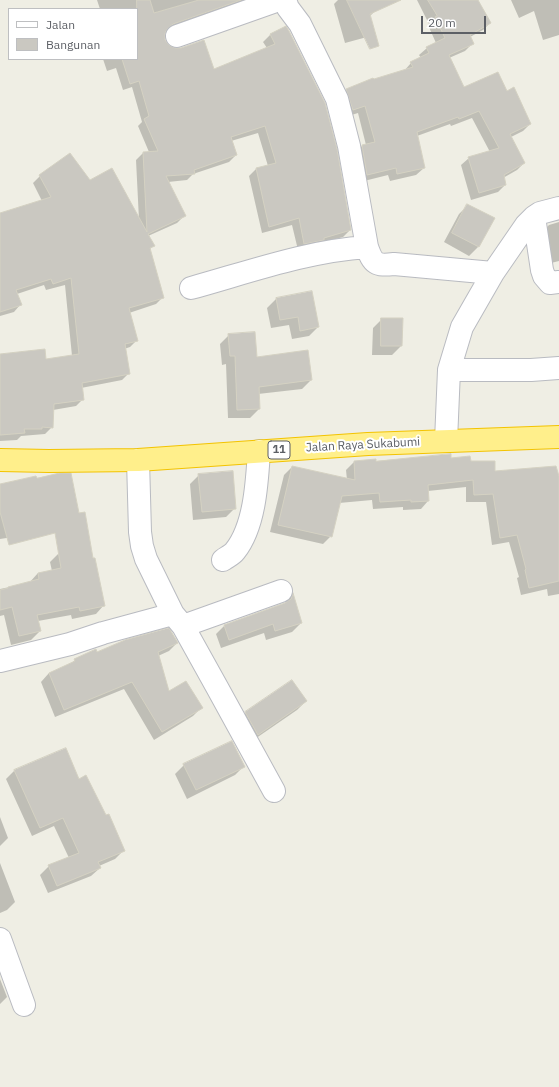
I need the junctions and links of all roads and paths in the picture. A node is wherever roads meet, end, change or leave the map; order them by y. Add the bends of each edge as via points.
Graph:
1 (279, 0) edge
2 (285, 0) edge
3 (177, 36) dead end
4 (559, 208) edge
5 (534, 217) junction
6 (367, 247) junction
7 (493, 273) junction
8 (559, 282) edge
9 (191, 288) dead end
10 (559, 368) edge
11 (449, 370) junction
12 (559, 437) edge
13 (446, 441) junction
14 (259, 451) junction
15 (0, 460) edge
16 (138, 460) junction
17 (223, 560) dead end
18 (281, 591) dead end
19 (178, 620) junction
20 (0, 661) edge
21 (274, 791) dead end
22 (0, 939) edge
23 (24, 1005) dead end

1 - 3 street
2 - 6 street via 300,24 337,99 349,146
4 - 5 street
5 - 7 street
5 - 8 street via 544,276 550,283
6 - 7 street via 375,263 382,265
6 - 9 street via 302,258
7 - 11 street via 462,327
10 - 11 street
11 - 13 street
12 - 13 highway, Jalan Raya Sukabumi / 11
13 - 14 highway, Jalan Raya Sukabumi / 11
14 - 16 highway, Jalan Raya Sukabumi / 11
14 - 17 street via 250,521 243,540 234,552
15 - 16 highway, Jalan Raya Sukabumi / 11
16 - 19 street via 142,546 146,559
18 - 19 street
19 - 20 street via 103,633
19 - 21 street
22 - 23 street

